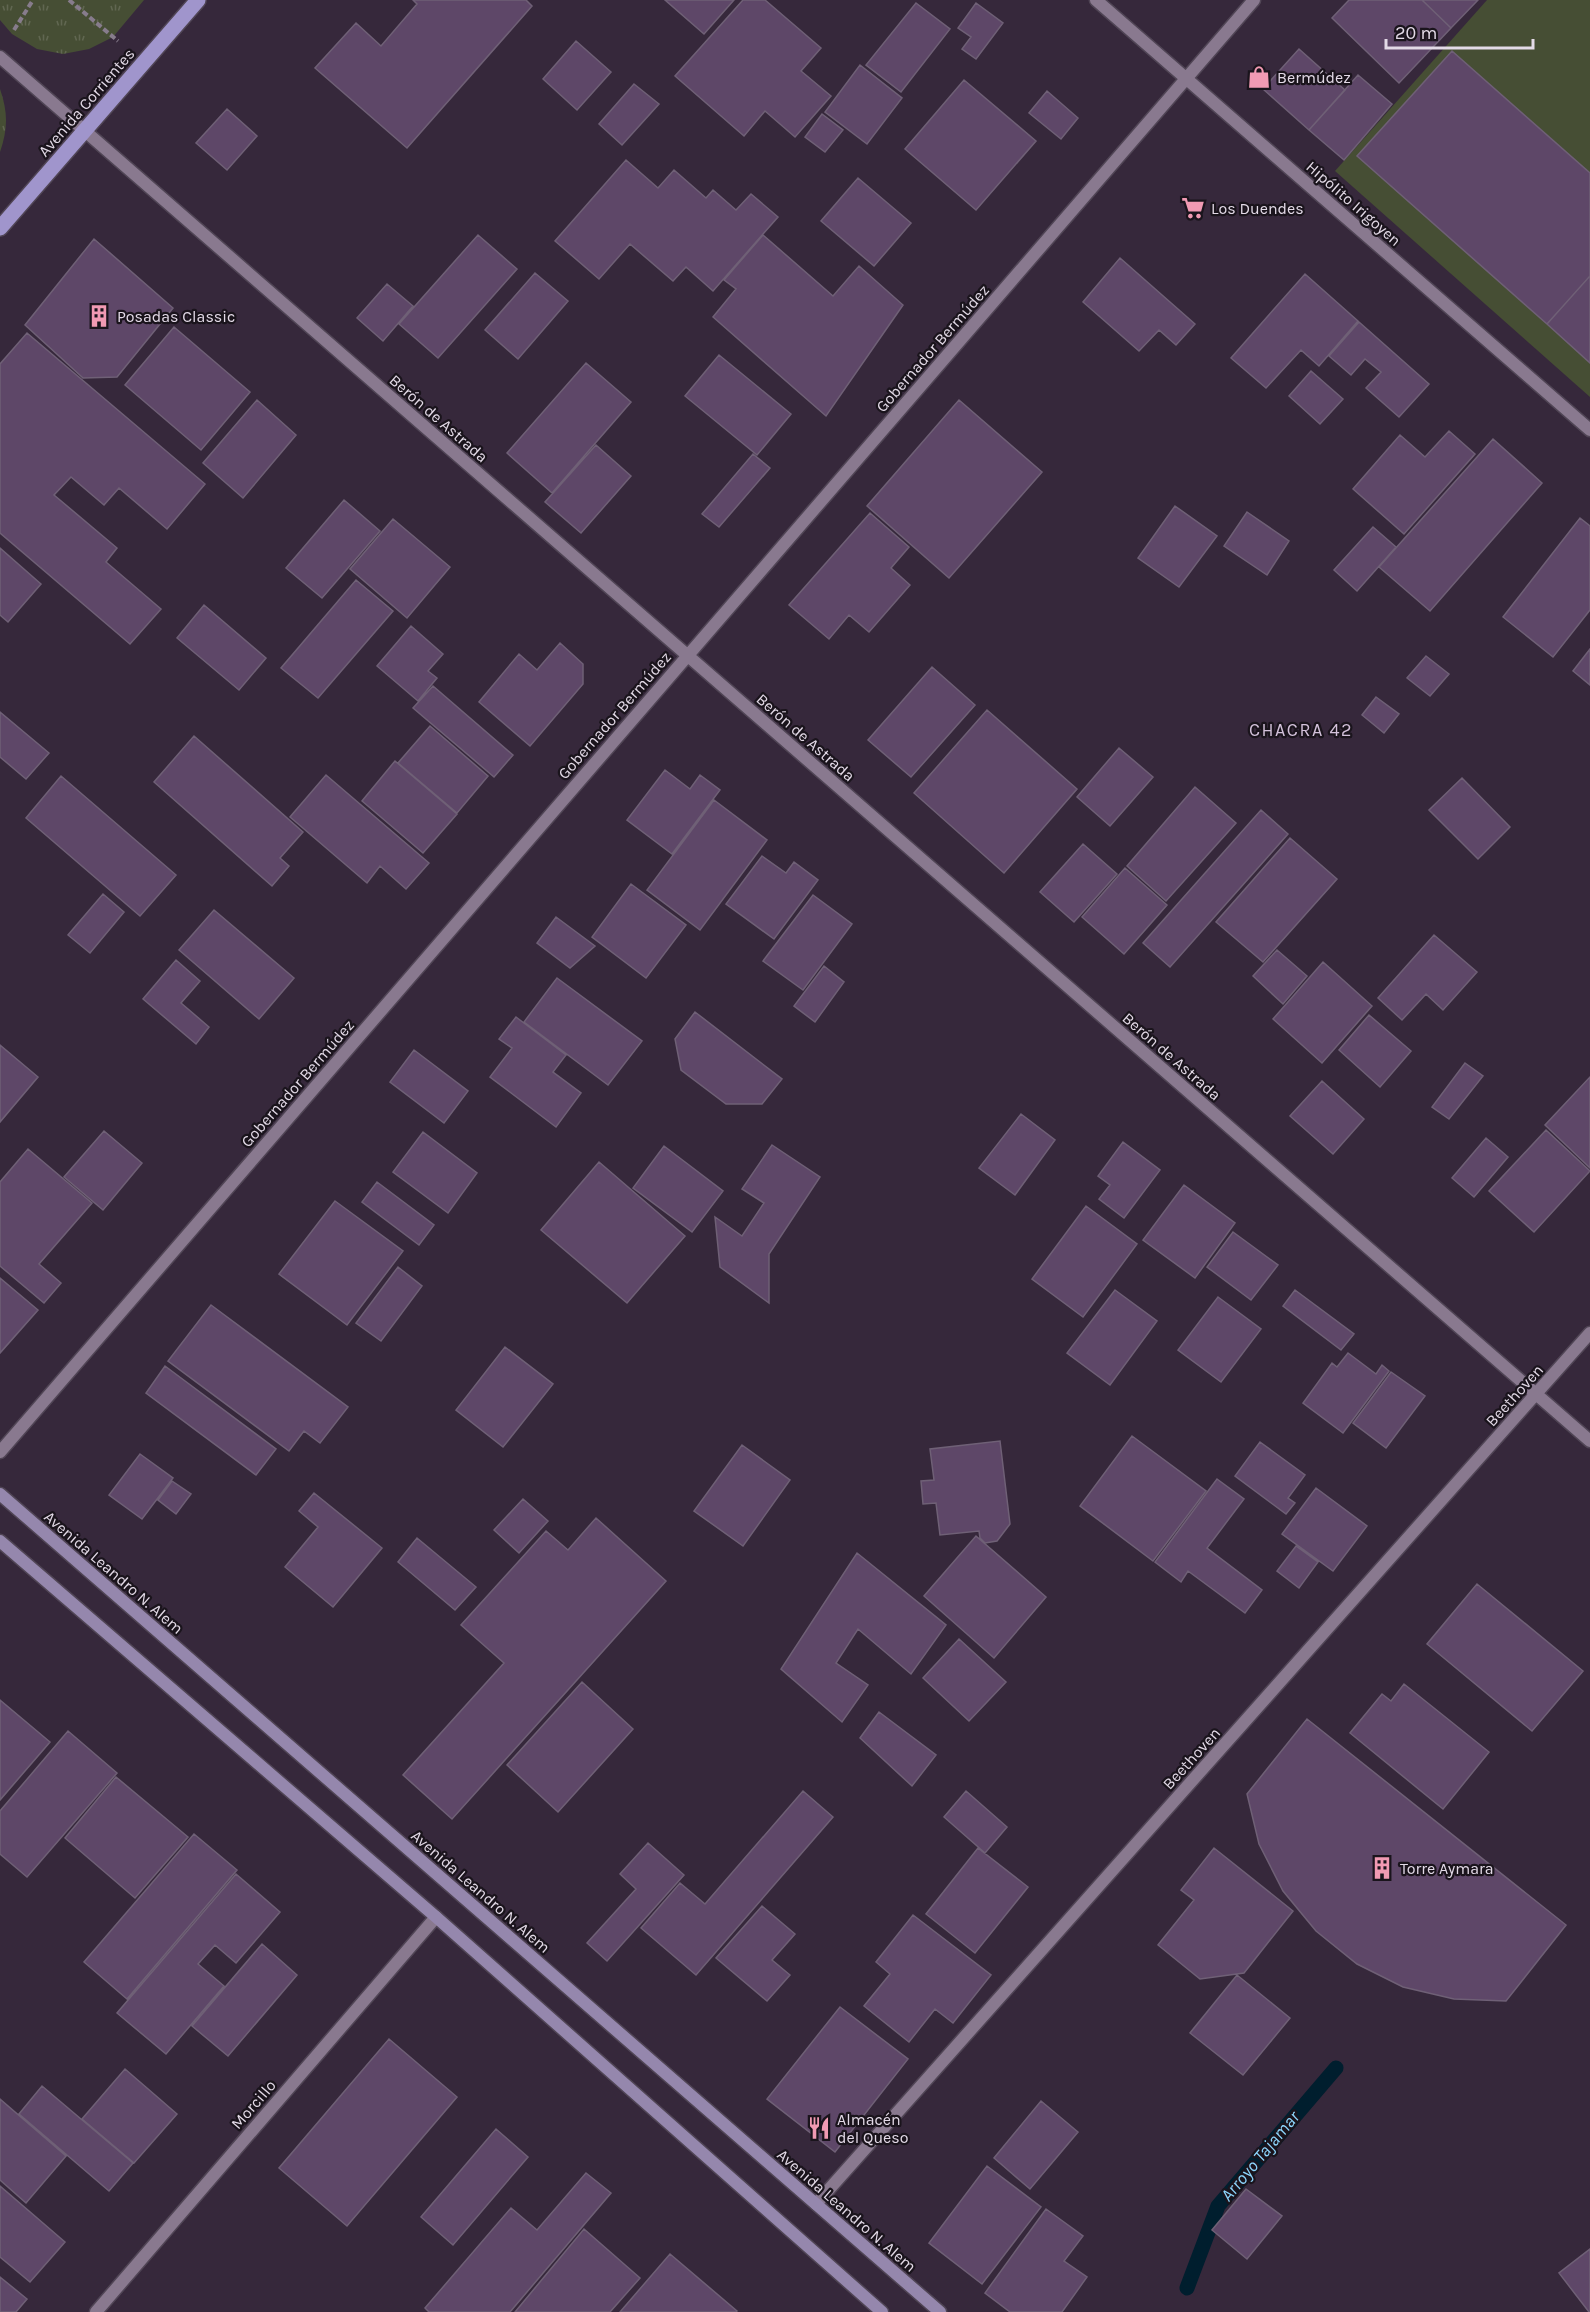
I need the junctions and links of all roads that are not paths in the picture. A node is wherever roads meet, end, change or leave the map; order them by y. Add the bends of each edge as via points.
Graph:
1 (198, 0) edge
2 (1096, 0) edge
3 (1254, 0) edge
4 (0, 57) edge
5 (1186, 78) junction
6 (84, 131) junction
7 (0, 228) edge
8 (1590, 430) edge
9 (688, 656) junction
10 (1590, 1333) edge
11 (1536, 1394) junction
12 (1590, 1441) edge
13 (0, 1452) edge
14 (0, 1494) edge
15 (0, 1541) edge
16 (436, 1917) junction
17 (816, 2204) junction
18 (96, 2312) edge
19 (882, 2312) edge
20 (940, 2312) edge

1 - 6 main road, Avenida Corrientes
2 - 5 street, Hipólito Irigoyen
3 - 5 street, Gobernador Bermúdez
4 - 6 street, Berón de Astrada
5 - 8 street, Hipólito Irigoyen
5 - 9 street, Gobernador Bermúdez
6 - 7 main road, Avenida Corrientes
6 - 9 street, Berón de Astrada
9 - 11 street, Berón de Astrada
9 - 13 street, Gobernador Bermúdez
10 - 11 street, Beethoven
11 - 12 street, Berón de Astrada
11 - 17 street, Beethoven
14 - 17 main road, Avenida Leandro N. Alem
15 - 16 main road
16 - 18 street, Morcillo
16 - 19 main road
17 - 20 main road, Avenida Leandro N. Alem

